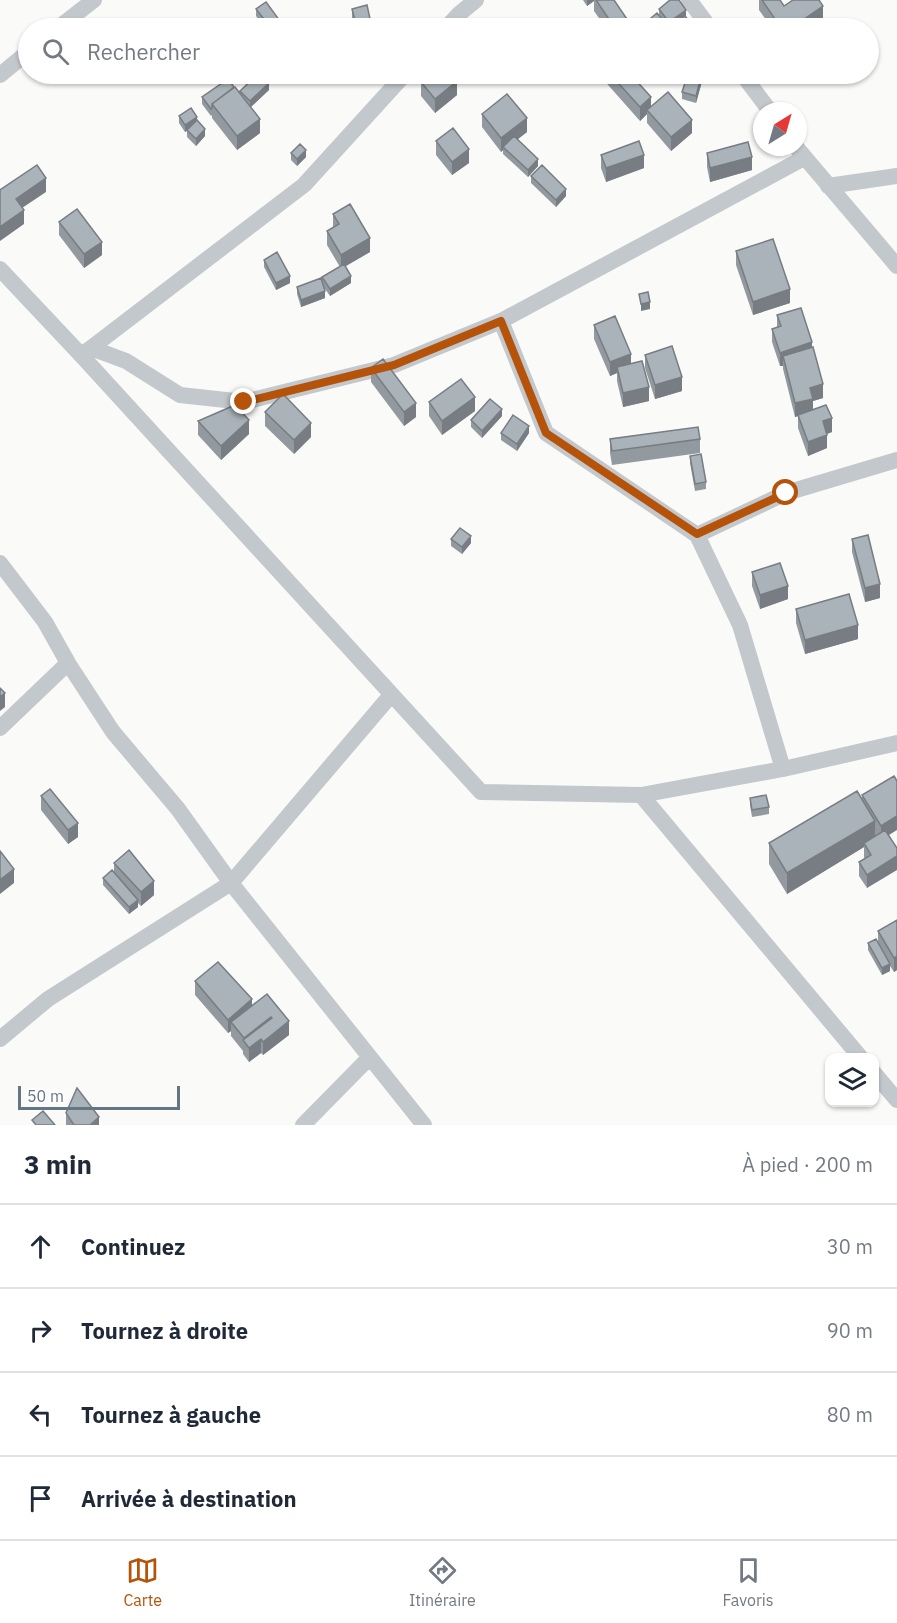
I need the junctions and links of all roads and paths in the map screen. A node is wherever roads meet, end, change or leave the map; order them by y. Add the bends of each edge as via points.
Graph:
1 (94, 0) edge
2 (476, 0) edge
3 (689, 0) edge
4 (71, 18) edge
5 (455, 18) edge
6 (702, 18) edge
7 (18, 60) edge
8 (0, 75) edge
9 (396, 84) edge
10 (750, 84) edge
11 (763, 102) edge
12 (795, 156) edge
13 (803, 156) edge
14 (897, 176) edge
15 (828, 186) junction
16 (897, 266) edge
17 (0, 269) edge
18 (501, 321) junction
19 (86, 351) junction
20 (897, 460) edge
21 (697, 534) junction
22 (0, 563) edge
23 (68, 663) junction
24 (391, 695) junction
25 (0, 728) edge
26 (897, 743) edge
27 (783, 769) junction
28 (641, 795) junction
29 (231, 883) junction
30 (0, 1040) edge
31 (857, 1053) edge
32 (369, 1058) junction
33 (879, 1079) edge
34 (897, 1100) edge
35 (303, 1125) edge
36 (424, 1125) edge

1 - 4 street
2 - 5 street
3 - 6 street
7 - 8 street
9 - 19 street via 304,185
10 - 11 street
12 - 18 street
13 - 15 street
14 - 15 street
15 - 16 street
17 - 19 street
18 - 19 street via 394,365 244,402 180,395 126,361
18 - 21 street via 546,433
19 - 24 street
20 - 21 street via 786,493
21 - 27 street via 740,625
22 - 23 street via 45,622
23 - 25 street
23 - 29 street via 113,732 178,809
24 - 28 street via 481,792
24 - 29 street
26 - 27 street
27 - 28 street
28 - 31 street
29 - 30 street via 48,999
29 - 32 street
32 - 35 street
32 - 36 street
33 - 34 street

